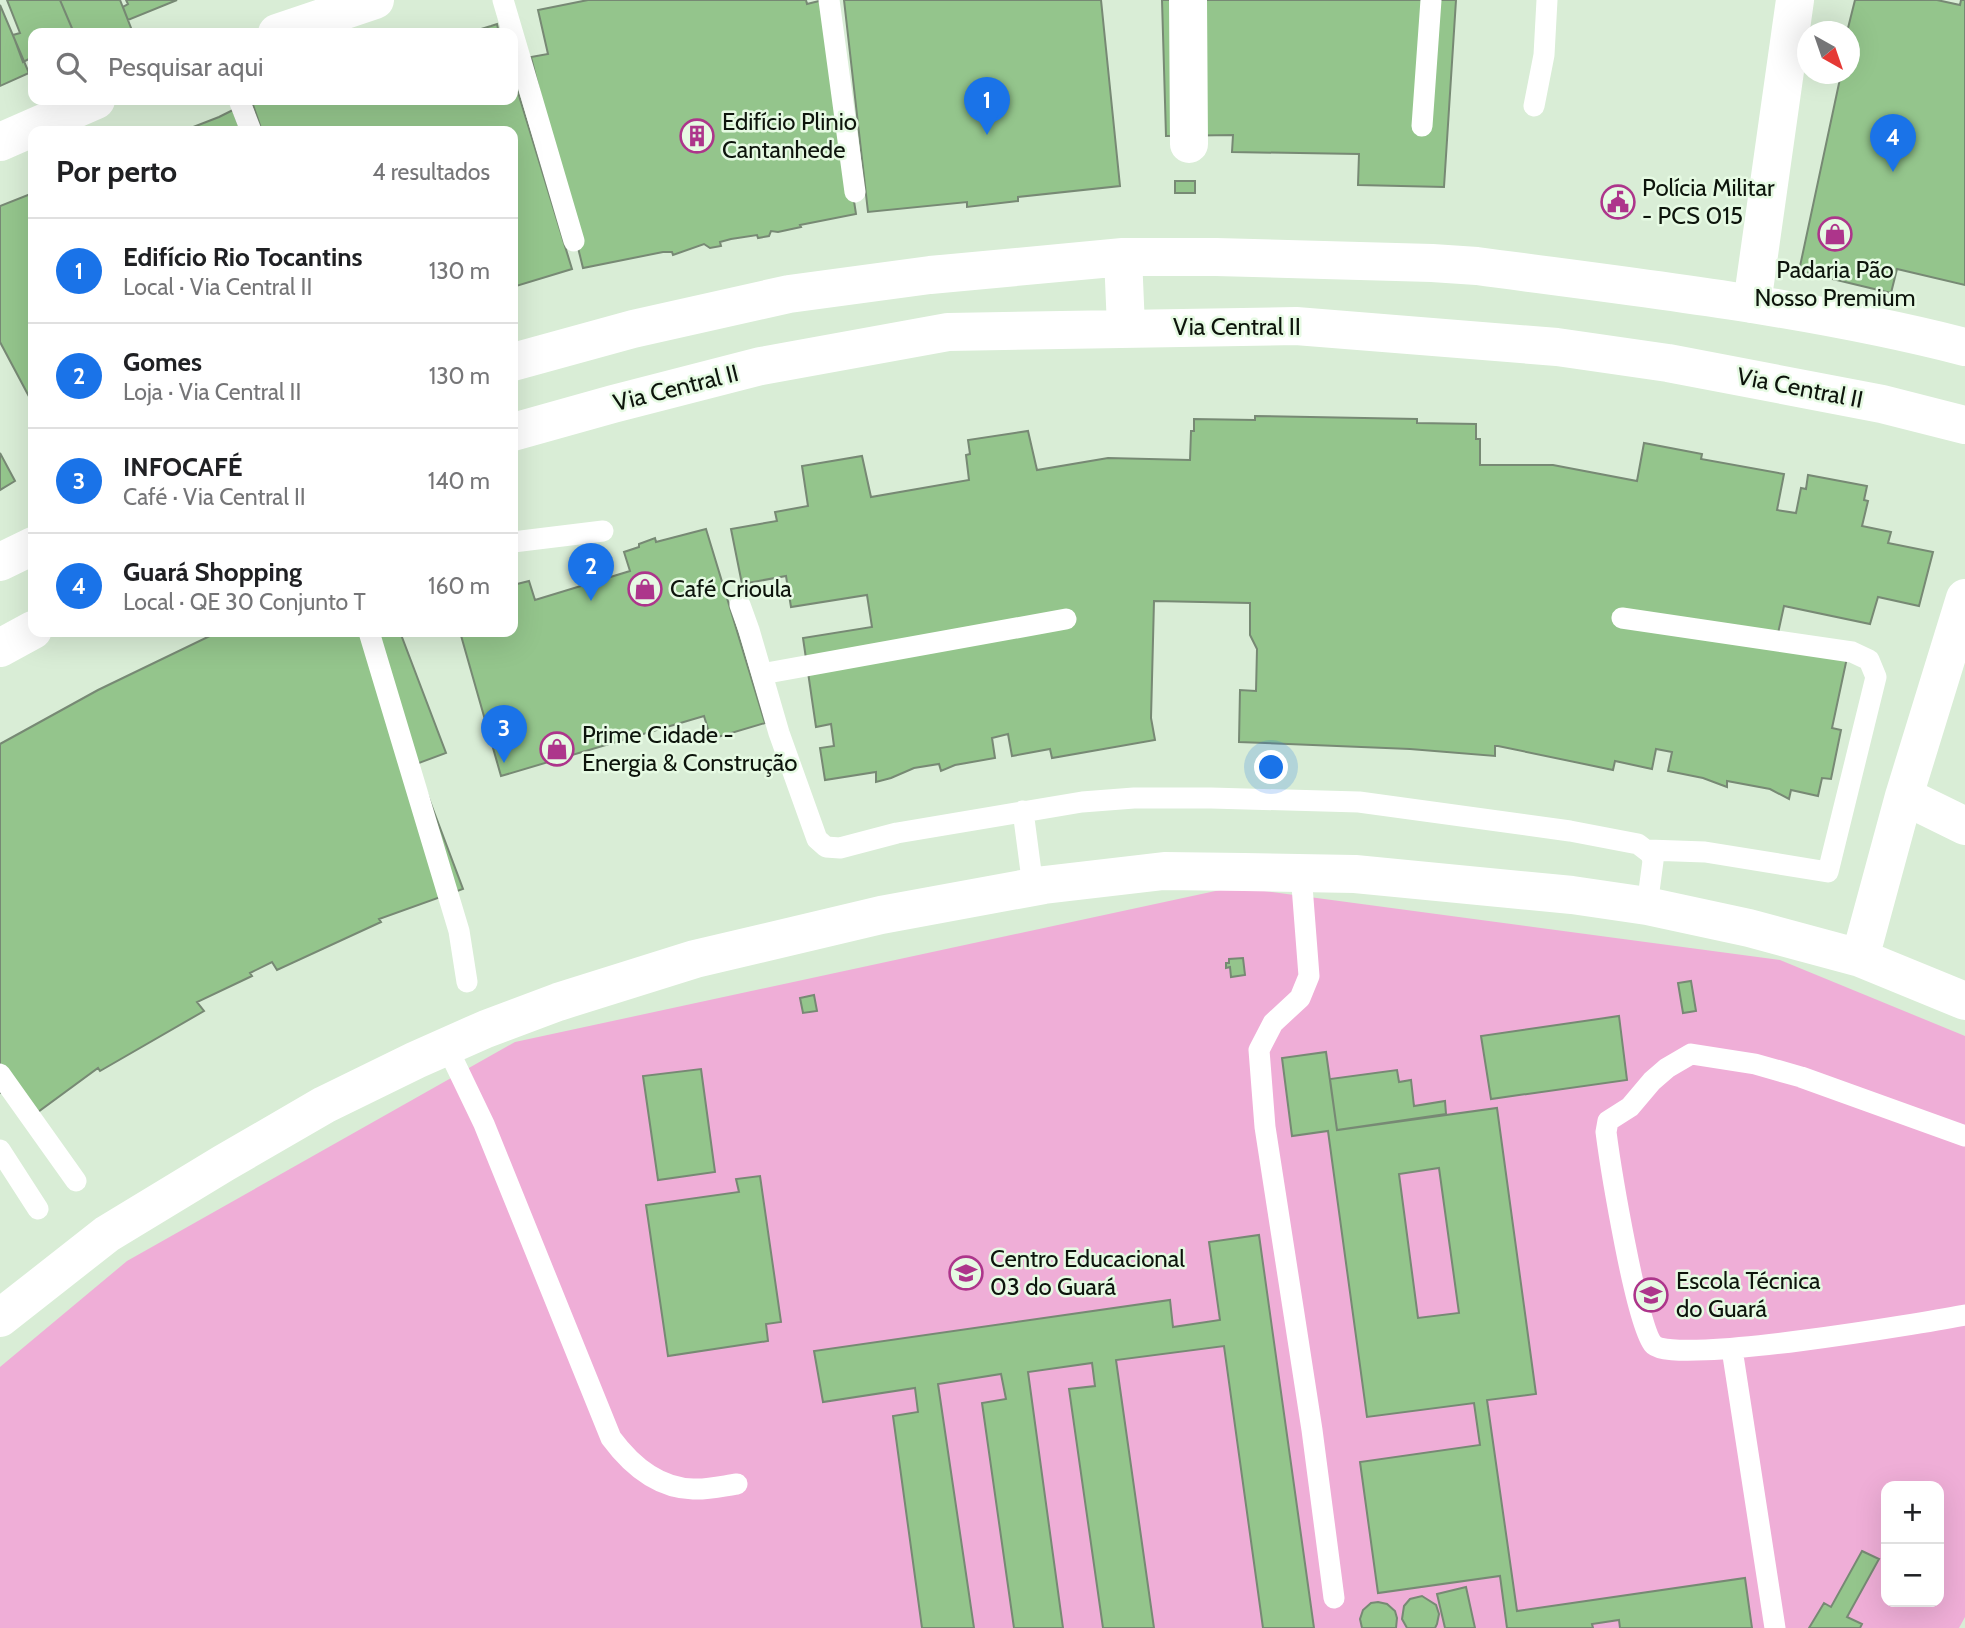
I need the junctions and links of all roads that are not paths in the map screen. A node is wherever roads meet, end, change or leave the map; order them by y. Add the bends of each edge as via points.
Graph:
1 (374, 0) edge
2 (503, 0) edge
3 (829, 0) edge
4 (1188, 0) edge
5 (1431, 0) edge
6 (1547, 0) edge
7 (1795, 0) edge
8 (292, 28) edge
9 (511, 28) edge
10 (518, 51) edge
11 (85, 105) edge
12 (241, 105) edge
13 (1534, 106) dead end
14 (37, 126) edge
15 (249, 126) edge
16 (1422, 126) dead end
17 (28, 130) edge
18 (0, 142) edge
19 (1189, 144) dead end
20 (855, 192) dead end
21 (574, 241) dead end
22 (1123, 257) junction
23 (1752, 304) junction
24 (1126, 327) junction
25 (1965, 347) edge
26 (518, 361) edge
27 (1959, 429) edge
28 (518, 431) edge
29 (603, 531) dead end
30 (518, 541) edge
31 (28, 548) edge
32 (0, 562) edge
33 (1965, 598) edge
34 (740, 605) dead end
35 (1622, 618) dead end
36 (1066, 619) dead end
37 (28, 633) edge
38 (371, 637) edge
39 (0, 648) edge
40 (762, 674) junction
41 (1904, 796) junction
42 (1023, 811) junction
43 (1965, 826) edge
44 (1648, 850) junction
45 (1301, 873) junction
46 (1033, 887) junction
47 (1647, 906) junction
48 (1860, 958) junction
49 (467, 982) dead end
50 (1965, 1001) edge
51 (447, 1047) junction
52 (0, 1074) edge
53 (1965, 1136) edge
54 (0, 1150) edge
55 (76, 1181) dead end
56 (38, 1209) dead end
57 (1965, 1315) edge
58 (0, 1318) edge
59 (1732, 1349) junction
60 (737, 1484) dead end
61 (1334, 1598) dead end
62 (1775, 1628) edge

1 - 8 street
2 - 9 lane
3 - 20 lane
4 - 19 street
5 - 16 lane
6 - 13 lane via 1544,55
7 - 23 street
10 - 21 lane
11 - 14 street
12 - 15 lane
17 - 18 street
22 - 23 street via 1443,263
22 - 24 street
22 - 26 street via 831,286 633,329
23 - 25 street via 1866,323
24 - 27 street, Via Central II via 1296,326 1557,346 1882,404
24 - 28 street, Via Central II via 948,332 761,366
29 - 30 lane
31 - 32 street
33 - 41 street
34 - 40 lane
35 - 44 lane via 1852,652 1869,660 1876,677 1828,872 1705,852
36 - 40 lane
37 - 39 street
38 - 49 lane via 460,931
40 - 42 lane via 817,839 826,847 840,848
41 - 43 street
41 - 48 street
42 - 44 lane via 1135,798 1359,802 1570,831
42 - 46 lane
44 - 47 lane via 1653,873
45 - 46 street via 1164,871
45 - 47 street via 1551,892
45 - 61 lane via 1309,976 1300,998 1273,1023 1259,1050 1260,1077
46 - 51 street via 881,915 695,960 558,1002
47 - 48 street
48 - 50 street
51 - 58 street via 324,1105 224,1163 107,1234
51 - 60 lane via 494,1149 611,1438 645,1474 669,1485 692,1489
52 - 55 lane
53 - 59 lane via 1755,1064 1691,1054 1651,1081 1630,1107 1608,1121 1606,1132 1631,1273 1648,1339 1662,1350
54 - 56 lane
57 - 59 lane
59 - 62 lane

